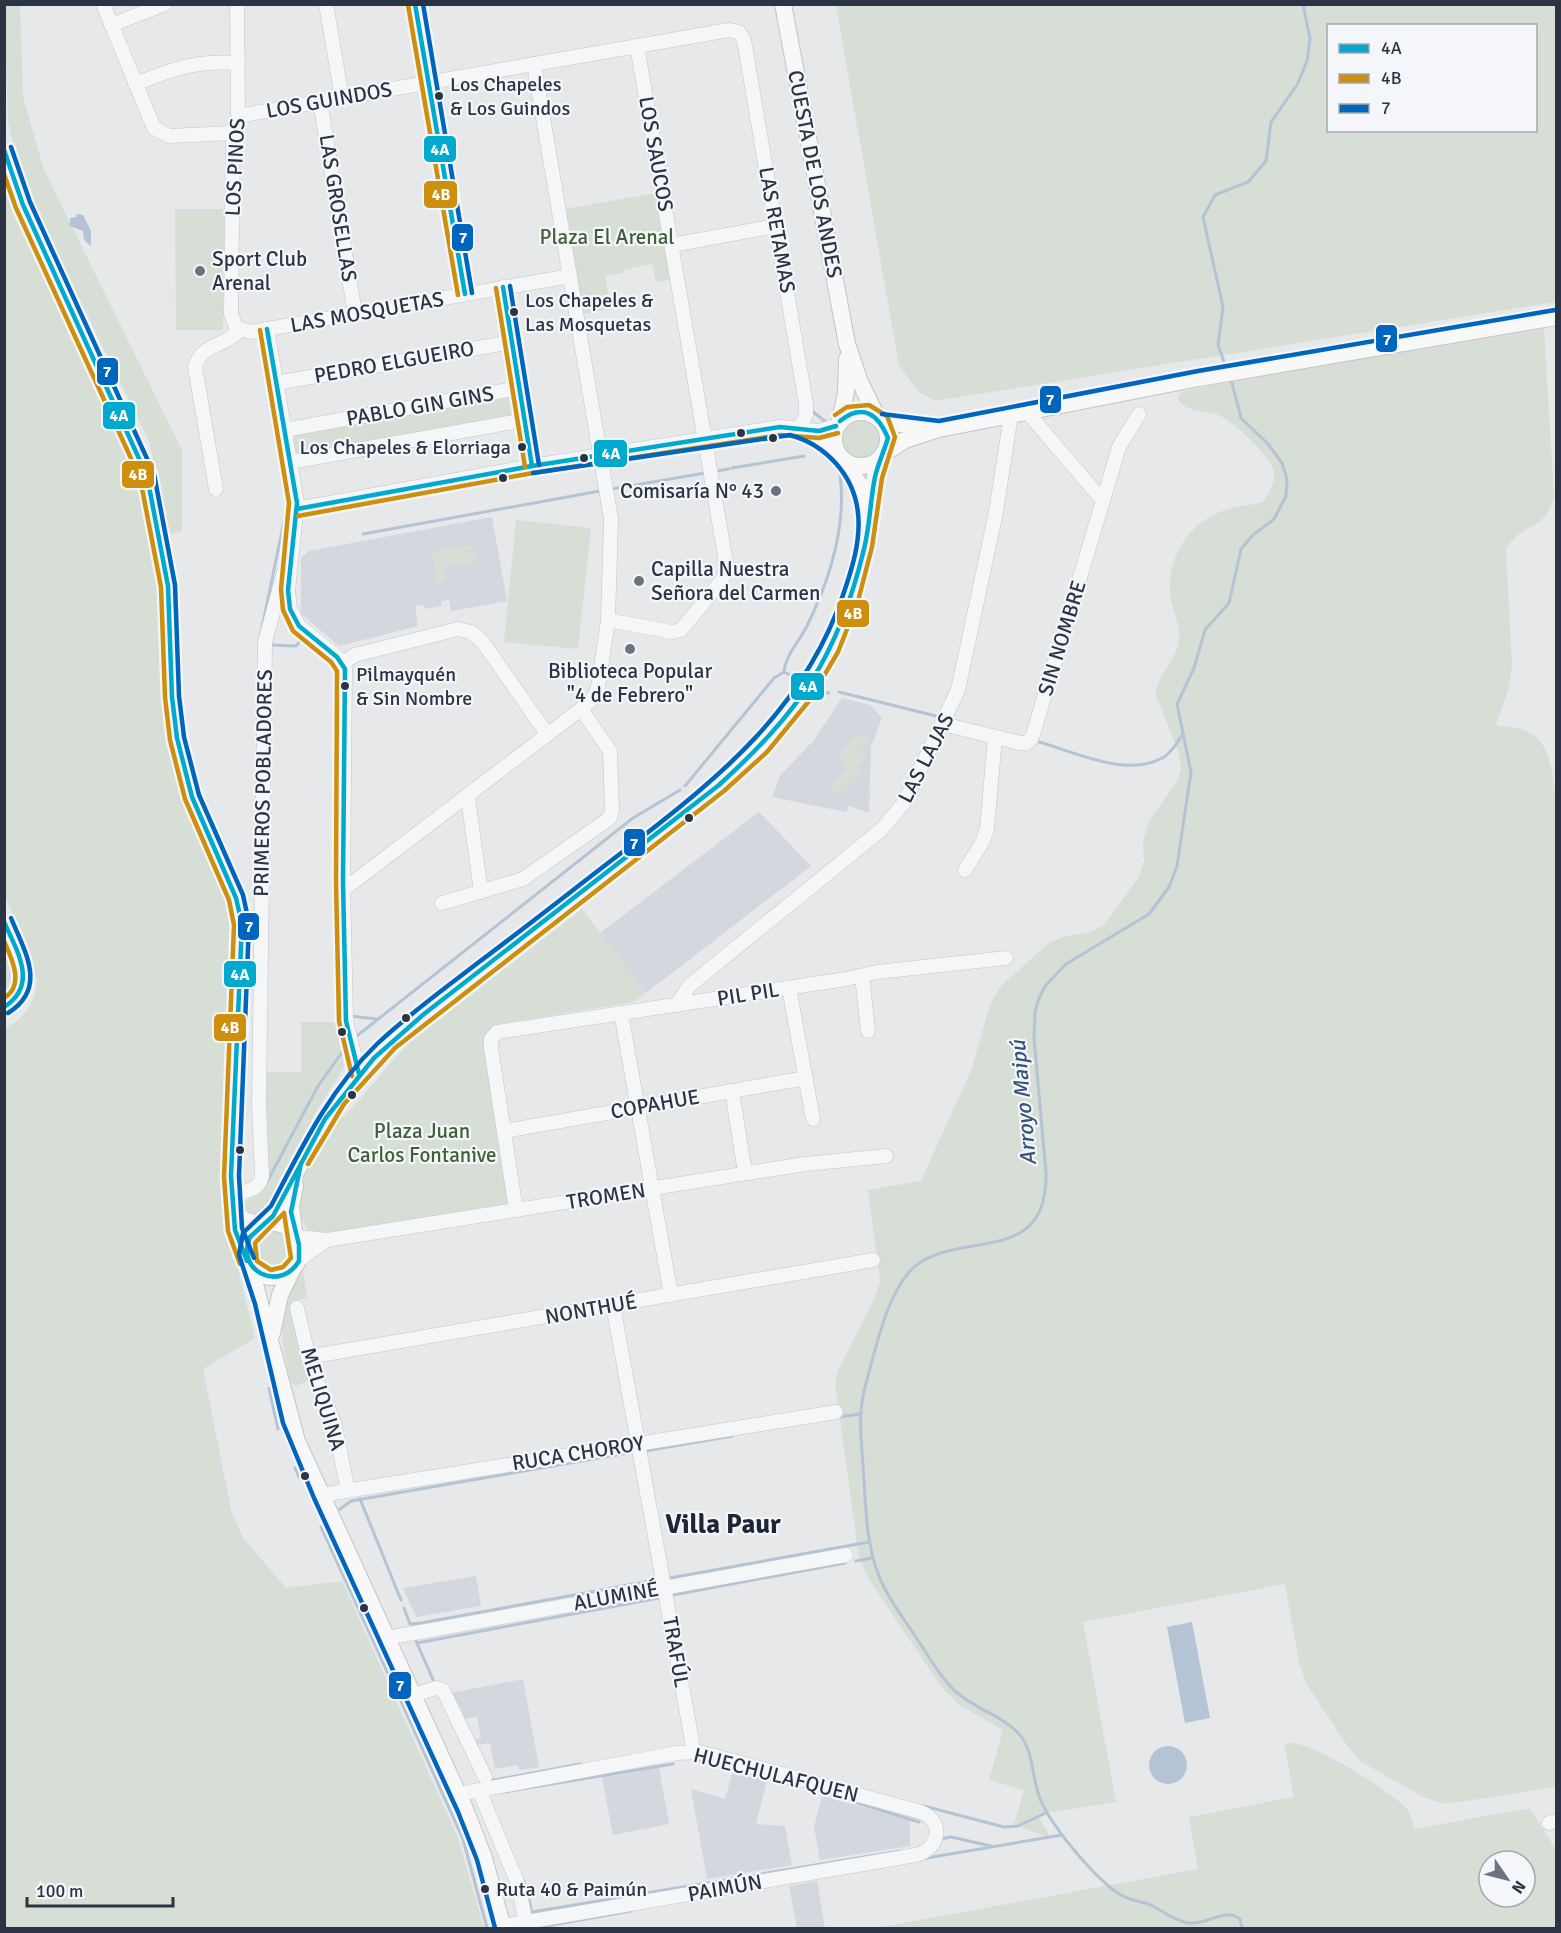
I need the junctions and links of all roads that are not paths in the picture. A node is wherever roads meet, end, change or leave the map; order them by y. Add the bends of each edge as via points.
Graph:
1 (103, 4) edge
2 (165, 4) edge
3 (237, 4) edge
4 (326, 4) edge
5 (415, 4) edge
6 (783, 4) edge
7 (111, 25) junction
8 (739, 32) joint
9 (637, 46) junction
10 (238, 63) junction
11 (534, 64) junction
12 (428, 82) junction
13 (135, 84) junction
14 (342, 98) junction
15 (320, 101) junction
16 (238, 116) junction
17 (233, 133) junction
18 (4, 149) edge
19 (776, 226) junction
20 (672, 245) junction
21 (570, 276) junction
22 (503, 287) junction
23 (465, 294) junction
24 (355, 314) junction
25 (1557, 317) edge
26 (237, 329) junction
27 (267, 329) junction
28 (512, 342) junction
29 (847, 344) junction
30 (276, 383) junction
31 (519, 388) junction
32 (1019, 414) junction
33 (1139, 414) dead end
34 (879, 419) junction
35 (525, 420) junction
36 (838, 424) junction
37 (800, 428) junction
38 (939, 429) junction
39 (284, 430) junction
40 (706, 440) junction
41 (600, 454) junction
42 (881, 457) junction
43 (842, 459) junction
44 (290, 462) junction
45 (532, 466) junction
46 (216, 489) dead end
47 (1103, 501) junction
48 (297, 509) junction
49 (867, 529) junction
50 (294, 536) junction
51 (608, 620) junction
52 (269, 621) junction
53 (295, 621) junction
54 (342, 663) junction
55 (581, 709) junction
56 (943, 724) junction
57 (547, 735) junction
58 (995, 737) junction
59 (468, 798) junction
60 (965, 870) dead end
61 (343, 890) junction
62 (481, 892) junction
63 (442, 903) dead end
64 (4, 921) edge
65 (1006, 958) dead end
66 (862, 976) junction
67 (789, 988) junction
68 (677, 1005) junction
69 (4, 1006) edge
70 (621, 1013) junction
71 (868, 1031) dead end
72 (359, 1074) junction
73 (806, 1078) junction
74 (732, 1091) junction
75 (638, 1107) junction
76 (813, 1119) dead end
77 (504, 1131) junction
78 (886, 1156) dead end
79 (301, 1163) junction
80 (745, 1173) junction
81 (652, 1188) junction
82 (232, 1199) junction
83 (516, 1210) junction
84 (264, 1224) junction
85 (296, 1235) junction
86 (327, 1240) junction
87 (873, 1260) dead end
88 (249, 1263) junction
89 (295, 1265) junction
90 (671, 1295) junction
91 (613, 1305) junction
92 (297, 1308) dead end
93 (271, 1340) junction
94 (308, 1357) junction
95 (836, 1412) dead end
96 (638, 1444) junction
97 (348, 1491) junction
98 (321, 1495) junction
99 (846, 1555) dead end
100 (664, 1588) junction
101 (387, 1638) junction
102 (413, 1695) junction
103 (694, 1752) junction
104 (482, 1783) junction
105 (459, 1794) junction
106 (937, 1835) joint
107 (526, 1925) edge
108 (503, 1927) edge

1 - 7 street
2 - 7 street
3 - 10 street, LOS PINOS
4 - 14 street
5 - 12 street
6 - 29 main road, CUESTA DE LOS ANDES
7 - 13 street
8 - 9 street, LOS GUINDOS via 729,30
8 - 19 street, LAS RETAMAS via 744,40
9 - 11 street, LOS GUINDOS
9 - 20 street, LOS SAUCOS
10 - 13 street via 186,65
10 - 16 street, LOS PINOS
11 - 12 street, LOS GUINDOS
11 - 21 street
12 - 14 street, LOS GUINDOS
12 - 23 street
13 - 17 street via 158,132 169,136
14 - 15 street, LOS GUINDOS
15 - 16 street, LOS GUINDOS
15 - 24 street, LAS GROSELLAS
16 - 17 street, LOS PINOS
17 - 26 street, LOS PINOS via 231,314
18 - 82 street via 23,205 140,456 155,507 168,586 172,697 179,746 192,797 236,898 242,924
19 - 20 street
19 - 37 street, LAS RETAMAS via 807,408
20 - 40 street, LOS SAUCOS
21 - 22 street, LAS MOSQUETAS
21 - 41 street
22 - 23 street, LAS MOSQUETAS
22 - 28 street
23 - 24 street, LAS MOSQUETAS
24 - 27 street, LAS MOSQUETAS
25 - 32 main road via 1217,375
26 - 27 street, LAS MOSQUETAS
26 - 46 street via 227,341 202,352 195,367
27 - 30 street
28 - 30 street, PEDRO ELGUEIRO
28 - 31 street
29 - 34 main road, CUESTA DE LOS ANDES
29 - 36 main road, CUESTA DE LOS ANDES via 847,383
30 - 39 street
31 - 35 street
31 - 39 street, PABLO GIN GINS
32 - 38 main road
32 - 47 street
32 - 56 street, LAS LAJAS via 960,683
33 - 47 street, SIN NOMBRE via 1121,442
34 - 36 main road via 866,412 855,412
34 - 38 main road
34 - 42 main road via 888,438
35 - 44 street, PABLO GIN GINS
35 - 45 street
36 - 37 street via 819,431
36 - 43 main road via 833,444
37 - 40 street via 780,427
37 - 43 street
38 - 42 main road via 905,440
39 - 44 street
40 - 41 street
40 - 51 street, LOS SAUCOS via 727,562 724,576 687,625 677,632
41 - 45 street
41 - 51 street via 611,531
42 - 43 main road via 863,466
42 - 49 main road
43 - 49 main road via 861,493
44 - 48 street
45 - 48 street
47 - 58 street, SIN NOMBRE via 1032,738 1023,744
48 - 50 street
49 - 72 main road via 853,590 831,649 803,697 768,739 693,807 409,1026
50 - 52 street, PRIMEROS POBLADORES
50 - 53 street via 288,596
51 - 55 street via 596,692
52 - 53 street via 279,614
52 - 82 street, PRIMEROS POBLADORES via 265,642 259,1106 262,1179 254,1190
53 - 54 street
54 - 57 street via 355,655 467,630 482,641
54 - 61 street
55 - 57 street
55 - 62 street via 610,751 610,818 532,874
56 - 58 street, SIN NOMBRE
56 - 68 street, LAS LAJAS via 892,820 689,986
57 - 59 street
58 - 60 street via 987,829
59 - 61 street
59 - 62 street
61 - 72 street via 346,1025
62 - 63 street
64 - 69 street via 24,980 18,997
65 - 66 street, PIL PIL
66 - 67 street, PIL PIL
66 - 71 street
67 - 68 street, PIL PIL
67 - 73 street
68 - 70 street, PIL PIL
70 - 75 street
70 - 77 street, PIL PIL via 503,1031 492,1037
72 - 79 main road via 329,1112
73 - 74 street, COPAHUE
73 - 76 street
74 - 75 street, COPAHUE
74 - 80 street
75 - 77 street, COPAHUE
75 - 81 street
77 - 83 street
78 - 80 street, TROMEN
79 - 84 main road
79 - 85 main road via 291,1206
80 - 81 street, TROMEN
81 - 83 street, TROMEN
81 - 90 street
82 - 84 street via 244,1219
82 - 88 street via 236,1236
83 - 86 street, TROMEN
84 - 85 main road via 279,1223
84 - 88 main road via 249,1238
85 - 86 street, TROMEN
85 - 89 main road via 300,1249
86 - 89 street, TROMEN
87 - 90 street, NONTHUÉ
88 - 89 main road via 259,1274 270,1278 282,1276
88 - 93 main road
89 - 93 main road via 278,1304
90 - 91 street, NONTHUÉ
91 - 94 street, NONTHUÉ
91 - 96 street, TRAFÚL
92 - 94 street, MELIQUINA
93 - 98 main road via 290,1421
94 - 97 street, MELIQUINA via 334,1422
95 - 96 street, RUCA CHOROY
96 - 97 street, RUCA CHOROY
96 - 100 street, TRAFÚL
97 - 98 street, RUCA CHOROY
98 - 101 main road
99 - 100 street, ALUMINÉ
100 - 101 street, ALUMINÉ
100 - 103 street, TRAFÚL
101 - 102 main road
102 - 104 street via 438,1688 444,1691
102 - 105 main road
103 - 104 street, HUECHULAFQUEN
103 - 106 street, HUECHULAFQUEN via 921,1812 934,1820
104 - 105 street, HUECHULAFQUEN
104 - 107 street via 519,1884
105 - 108 main road via 481,1850
106 - 107 street, PAIMÚN via 930,1848 916,1855
107 - 108 street, PAIMÚN

